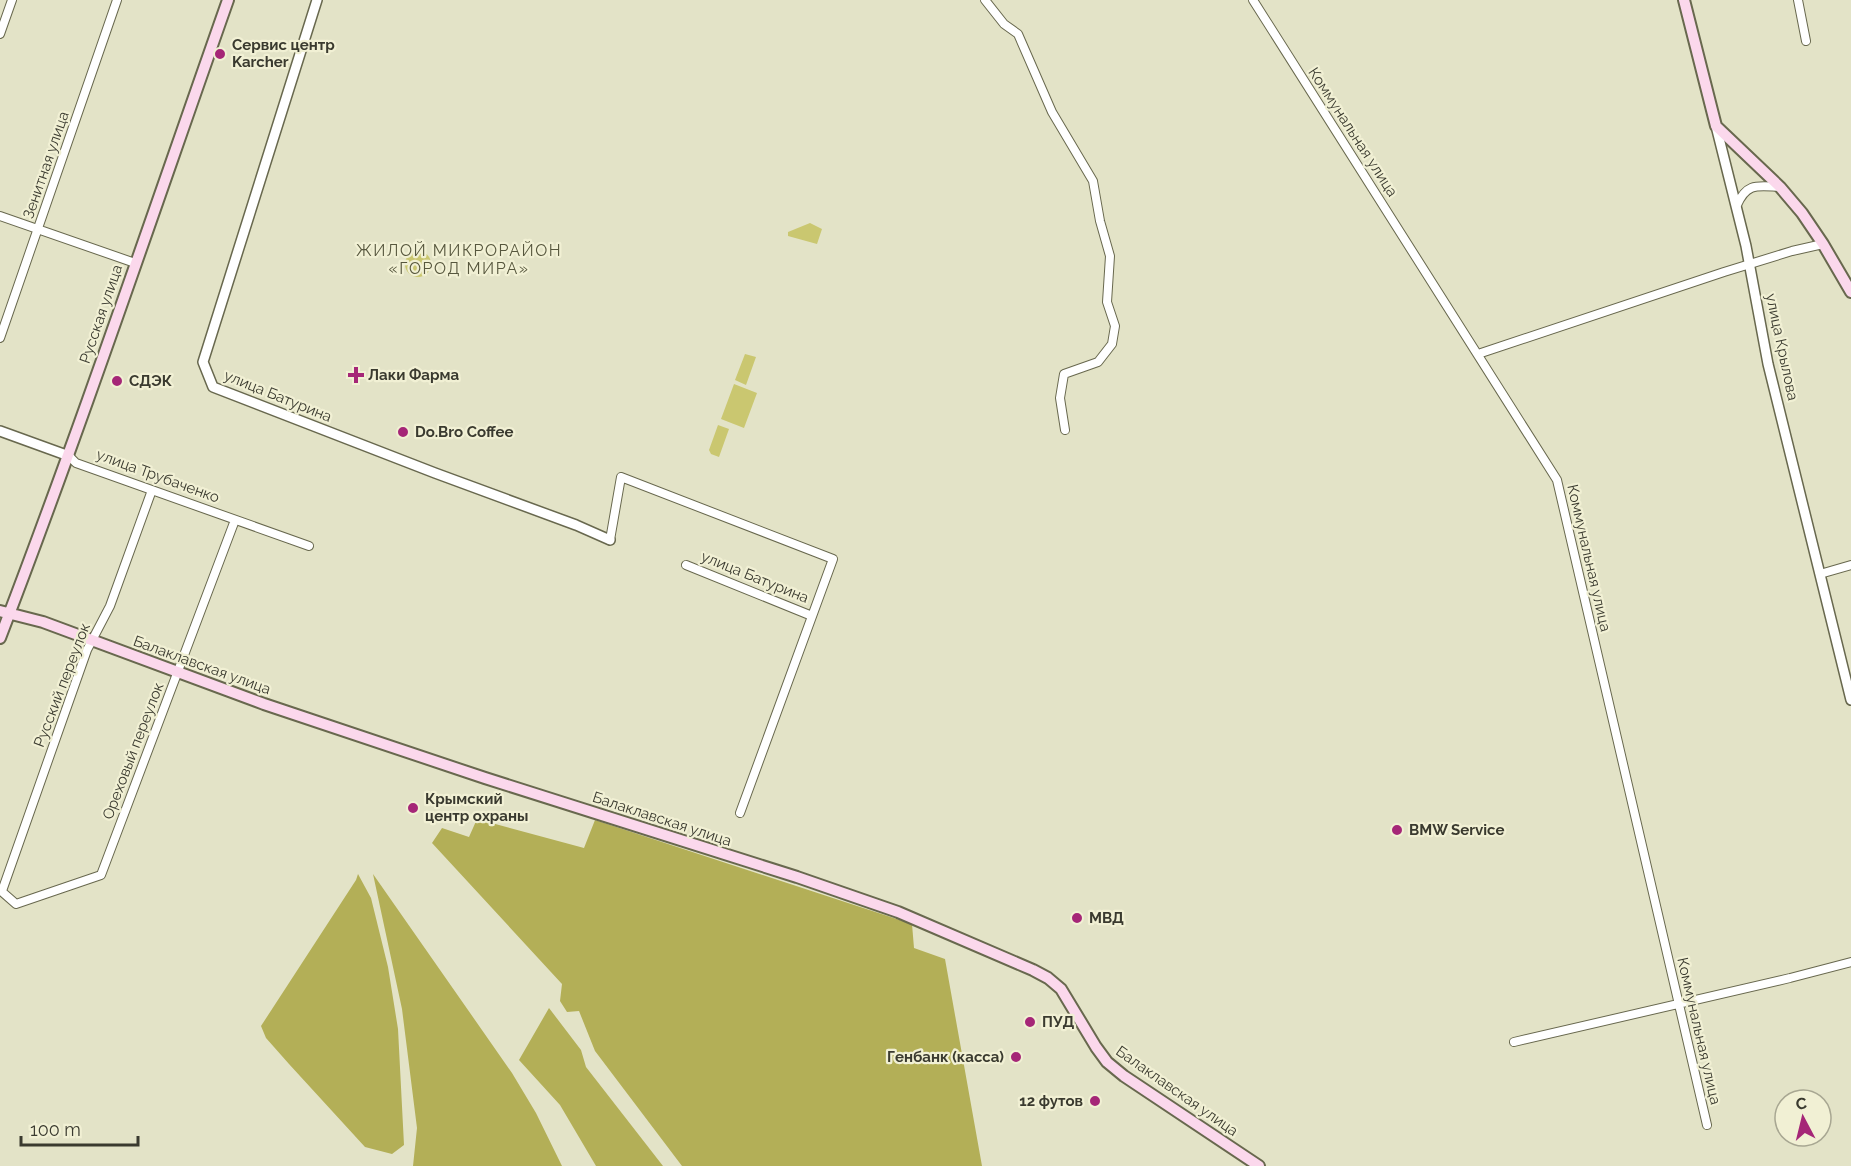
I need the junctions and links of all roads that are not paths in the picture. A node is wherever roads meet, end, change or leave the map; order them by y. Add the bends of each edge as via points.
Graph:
1 (12, 0) edge
2 (117, 0) edge
3 (228, 0) edge
4 (317, 0) edge
5 (985, 0) edge
6 (1253, 0) edge
7 (1684, 0) edge
8 (1798, 0) edge
9 (0, 34) edge
10 (1806, 41) dead end
11 (1716, 126) junction
12 (1780, 187) junction
13 (1737, 205) junction
14 (0, 216) edge
15 (38, 230) junction
16 (1823, 244) junction
17 (135, 263) junction
18 (1750, 265) junction
19 (1851, 292) edge
20 (0, 338) edge
21 (1478, 354) junction
22 (1065, 430) dead end
23 (0, 431) edge
24 (69, 456) junction
25 (152, 490) junction
26 (235, 520) junction
27 (610, 540) joint
28 (309, 546) dead end
29 (686, 565) dead end
30 (1851, 565) edge
31 (1820, 574) junction
32 (5, 612) edge
33 (812, 616) junction
34 (0, 638) edge
35 (91, 640) junction
36 (177, 672) junction
37 (1851, 700) edge
38 (740, 813) dead end
39 (1, 891) edge
40 (1851, 962) edge
41 (1679, 1003) junction
42 (1514, 1042) dead end
43 (1707, 1125) dead end
44 (1253, 1164) edge

1 - 9 street
2 - 15 street, Зенитная улица
3 - 17 main road, Русская улица
4 - 27 street, улица Батурина via 203,362 213,387
5 - 22 street via 1004,24 1018,34 1052,112 1093,181 1110,256 1107,302 1115,326 1112,344 1098,362 1064,374 1060,398
6 - 21 street, Коммунальная улица
7 - 11 main road, улица Крылова
8 - 10 street
11 - 12 main road
11 - 13 street, улица Крылова
12 - 13 street via 1750,188
12 - 16 main road
13 - 18 street, улица Крылова
14 - 15 street
15 - 17 street
15 - 20 street, Зенитная улица
16 - 18 street
16 - 19 main road
17 - 24 main road, Русская улица
18 - 21 street
18 - 31 street, улица Крылова via 1768,364
21 - 41 street, Коммунальная улица via 1557,480
23 - 24 street, улица Трубаченко
24 - 25 street, улица Трубаченко via 76,463
24 - 32 main road, Русская улица
25 - 26 street, улица Трубаченко
25 - 35 street, Русский переулок via 110,606
26 - 28 street, улица Трубаченко
26 - 36 street, Ореховый переулок
27 - 33 street via 621,477 833,559
29 - 33 street, улица Батурина
30 - 31 street
31 - 37 street, улица Крылова
32 - 34 main road, Русская улица
32 - 35 main road, Балаклавская улица
33 - 38 street
35 - 36 main road, Балаклавская улица
35 - 39 street, Русский переулок
36 - 39 street, Ореховый переулок via 100,875 16,904
36 - 44 main road, Балаклавская улица via 485,778 898,912 1033,970 1061,989 1107,1062
40 - 41 street
41 - 42 street
41 - 43 street, Коммунальная улица

